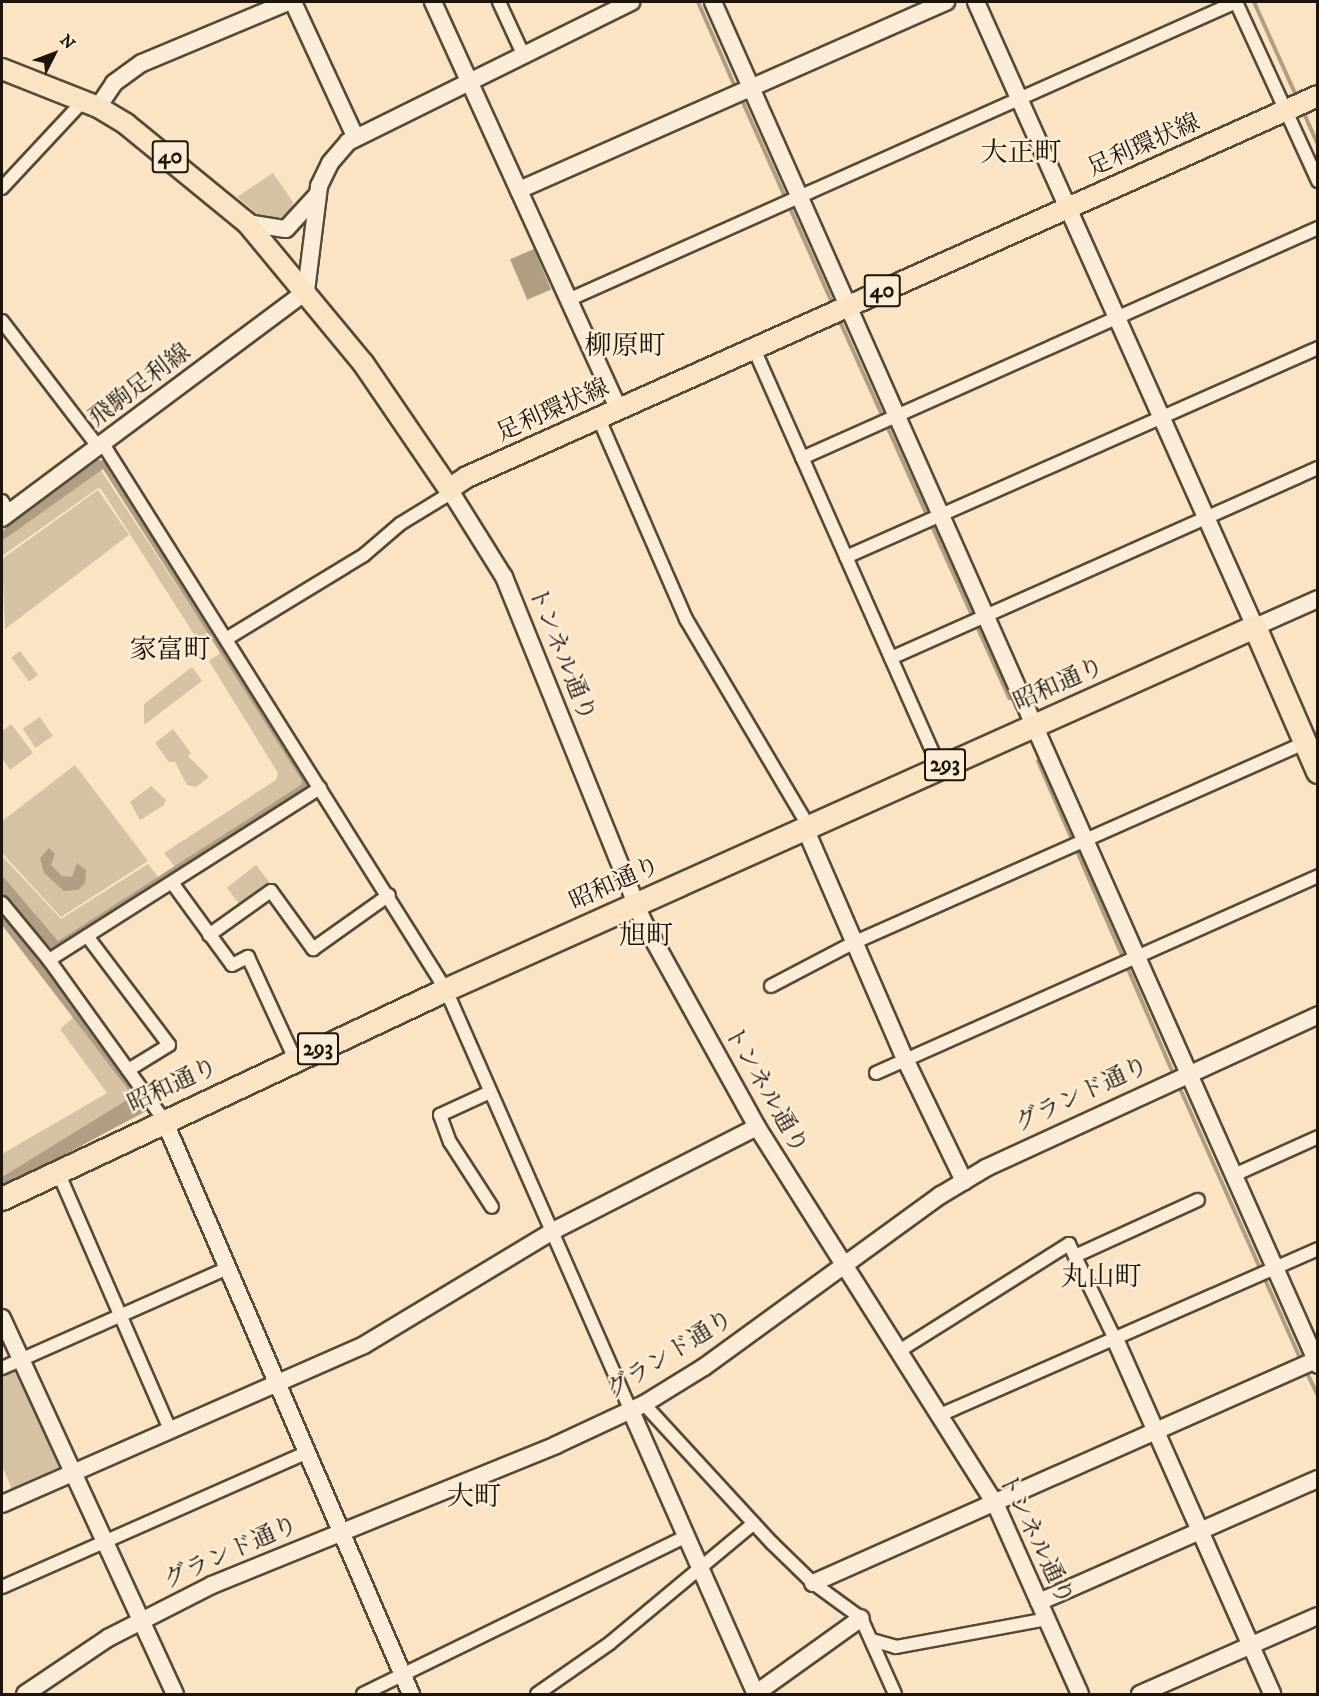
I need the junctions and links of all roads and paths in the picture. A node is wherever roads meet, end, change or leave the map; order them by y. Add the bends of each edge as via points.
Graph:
1 (290, 2) edge
2 (433, 2) edge
3 (499, 2) edge
4 (631, 2) edge
5 (712, 2) edge
6 (946, 2) edge
7 (976, 2) edge
8 (1236, 2) edge
9 (523, 54) junction
10 (2, 69) edge
11 (469, 79) junction
12 (752, 87) junction
13 (1317, 96) edge
14 (1021, 100) junction
15 (91, 104) junction
16 (1285, 111) junction
17 (356, 136) junction
18 (1317, 181) edge
19 (2, 188) edge
20 (519, 190) junction
21 (317, 195) junction
22 (800, 197) junction
23 (1068, 208) junction
24 (247, 223) junction
25 (1317, 228) edge
26 (306, 291) junction
27 (568, 300) junction
28 (847, 307) junction
29 (1119, 318) junction
30 (2, 321) edge
31 (1317, 348) edge
32 (754, 349) junction
33 (619, 410) junction
34 (896, 416) junction
35 (1162, 417) junction
36 (599, 419) junction
37 (101, 446) junction
38 (802, 458) junction
39 (1317, 468) edge
40 (449, 489) junction
41 (4, 511) edge
42 (940, 515) junction
43 (1206, 516) junction
44 (846, 557) junction
45 (1317, 599) edge
46 (985, 616) junction
47 (1255, 627) junction
48 (226, 639) junction
49 (891, 658) junction
50 (1035, 726) junction
51 (1304, 742) junction
52 (939, 767) junction
53 (1317, 772) edge
54 (320, 788) junction
55 (807, 827) junction
56 (1086, 840) junction
57 (1317, 876) edge
58 (173, 884) junction
59 (389, 895) junction
60 (2, 903) edge
61 (636, 904) junction
62 (210, 935) junction
63 (87, 936) junction
64 (853, 943) junction
65 (1137, 956) junction
66 (49, 960) junction
67 (771, 986) dead end
68 (446, 990) junction
69 (1317, 1015) edge
70 (295, 1059) junction
71 (905, 1059) junction
72 (128, 1070) junction
73 (876, 1073) dead end
74 (1188, 1073) junction
75 (490, 1092) junction
76 (164, 1120) junction
77 (757, 1127) junction
78 (1317, 1137) edge
79 (58, 1172) junction
80 (1234, 1175) junction
81 (964, 1181) junction
82 (2, 1199) edge
83 (1198, 1200) dead end
84 (492, 1207) dead end
85 (551, 1232) junction
86 (1317, 1249) edge
87 (1075, 1256) junction
88 (844, 1265) junction
89 (228, 1268) junction
90 (1275, 1268) junction
91 (120, 1317) junction
92 (2, 1318) edge
93 (1115, 1339) junction
94 (899, 1351) junction
95 (21, 1360) junction
96 (1317, 1361) edge
97 (2, 1368) edge
98 (276, 1384) junction
99 (637, 1408) junction
100 (940, 1415) junction
101 (170, 1430) junction
102 (1156, 1431) junction
103 (306, 1453) junction
104 (72, 1474) junction
105 (1317, 1479) edge
106 (995, 1503) junction
107 (2, 1504) edge
108 (754, 1523) junction
109 (1201, 1531) junction
110 (339, 1532) junction
111 (687, 1536) junction
112 (104, 1543) junction
113 (702, 1568) junction
114 (813, 1583) junction
115 (2, 1587) edge
116 (1039, 1602) junction
117 (1317, 1616) edge
118 (861, 1618) junction
119 (1047, 1619) junction
120 (141, 1621) junction
121 (872, 1640) junction
122 (1252, 1646) junction
123 (400, 1677) junction
124 (171, 1693) edge
125 (756, 1694) edge
126 (25, 1695) edge
127 (363, 1695) edge
128 (411, 1695) edge
129 (537, 1695) edge
130 (895, 1695) edge
131 (1080, 1695) edge
132 (1140, 1695) edge
133 (1272, 1695) edge

1 - 15 street via 141,63
1 - 17 street
2 - 11 street
3 - 9 street
4 - 9 street
5 - 12 street
6 - 12 street
7 - 14 street
8 - 14 street
8 - 16 street
9 - 11 street
10 - 15 main road, 40
11 - 17 street
11 - 20 street
12 - 20 street
12 - 22 street
13 - 16 main road, 足利環状線 / 40
14 - 22 street
14 - 23 street
15 - 19 street
15 - 24 main road, 40 via 159,148
16 - 18 street
16 - 23 main road, 足利環状線 / 40
17 - 21 street via 330,163
20 - 27 street
21 - 24 street via 286,229
21 - 26 street
22 - 27 street
22 - 28 street
23 - 28 main road, 足利環状線 / 40
23 - 29 street
24 - 26 main road, 40
25 - 29 street
26 - 37 street, 飛駒足利線
26 - 40 main road, 40 via 363,363
27 - 33 street
28 - 32 main road, 足利環状線 / 40
28 - 34 street
29 - 34 street
29 - 35 street
30 - 37 street
31 - 35 street
32 - 33 main road, 足利環状線 / 40
32 - 38 street
33 - 36 main road, 足利環状線 / 40
34 - 38 street
34 - 42 street
35 - 42 street
35 - 43 street
36 - 40 main road, 足利環状線 / 40
36 - 55 street via 686,619
37 - 41 street, 飛駒足利線
37 - 48 street
38 - 44 street
39 - 43 street
40 - 48 street via 444,497 399,524 364,555
40 - 61 street, トンネル通り via 504,577
42 - 44 street
42 - 46 street
43 - 46 street
43 - 47 street
44 - 49 street
45 - 47 street
46 - 49 street
46 - 50 street
47 - 50 highway, 昭和通り / 293
47 - 51 highway
48 - 54 street
49 - 52 street
50 - 52 highway, 昭和通り / 293
50 - 56 street
51 - 53 highway
51 - 56 street
52 - 55 highway, 昭和通り / 293
54 - 58 street
54 - 59 street
55 - 61 highway, 昭和通り / 293
55 - 64 street
56 - 64 street
56 - 65 street
57 - 65 street
58 - 62 street
58 - 63 street
59 - 62 street via 313,950 270,891
59 - 68 street
60 - 66 street
61 - 68 highway, 昭和通り / 293
61 - 77 street, トンネル通り
62 - 70 street via 232,965 248,957
63 - 66 street
63 - 72 street via 169,1046
64 - 67 street
64 - 71 street
65 - 71 street
65 - 74 street
66 - 72 street
68 - 70 highway, 昭和通り / 293
68 - 75 street
69 - 74 street, グランド通り
70 - 76 highway, 昭和通り / 293
71 - 73 street
71 - 81 street
72 - 76 street
74 - 80 street
74 - 81 street, グランド通り via 1025,1147
75 - 84 street via 440,1115 450,1142
75 - 85 street
76 - 79 highway, 昭和通り / 293
76 - 89 street
77 - 85 street
77 - 88 street, トンネル通り
78 - 80 street
79 - 82 highway, 昭和通り / 293
79 - 91 street
80 - 90 street
81 - 88 street, グランド通り
83 - 87 street
85 - 98 street via 364,1346
85 - 99 street
86 - 90 street
87 - 93 street
87 - 94 street via 1069,1244
88 - 94 street, トンネル通り
88 - 99 street, グランド通り via 704,1367
89 - 91 street
89 - 98 street
90 - 93 street
90 - 96 street
91 - 95 street
91 - 101 street
92 - 95 street
93 - 100 street
93 - 102 street
94 - 100 street, トンネル通り
95 - 97 street
95 - 104 street
96 - 102 street
98 - 101 street
98 - 103 street
99 - 108 street
99 - 110 street, グランド通り
99 - 111 street
100 - 106 street, トンネル通り
101 - 104 street
102 - 106 street
102 - 109 street
103 - 110 street
103 - 112 street
104 - 107 street
104 - 112 street
105 - 109 street
106 - 114 street
106 - 116 street, トンネル通り
108 - 113 street
108 - 114 street
109 - 116 street
109 - 122 street
110 - 120 street, グランド通り via 212,1584
110 - 123 street
111 - 113 street
111 - 123 street
112 - 115 street
112 - 120 street
113 - 125 street
113 - 129 street via 610,1643
114 - 118 street
116 - 119 street, トンネル通り
117 - 122 street
118 - 121 street
118 - 125 street
119 - 121 street via 896,1647
119 - 131 street, トンネル通り
120 - 124 street
120 - 126 street, グランド通り
121 - 130 street
122 - 132 street
122 - 133 street
123 - 127 street
123 - 128 street

